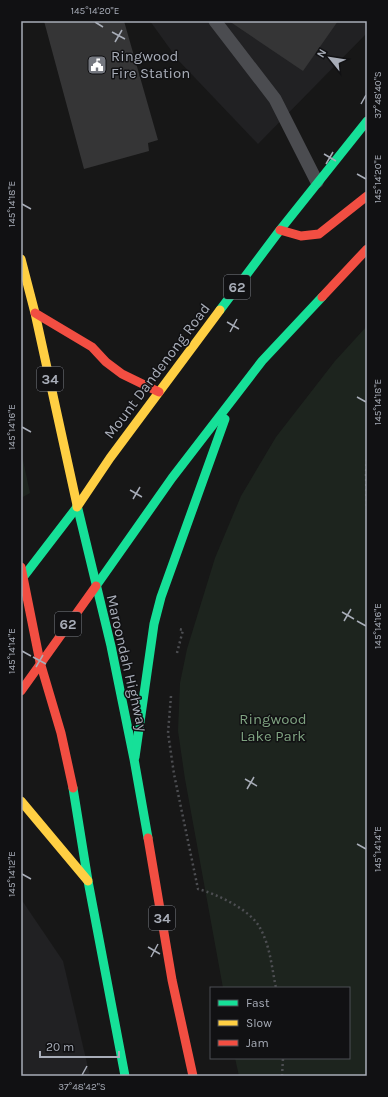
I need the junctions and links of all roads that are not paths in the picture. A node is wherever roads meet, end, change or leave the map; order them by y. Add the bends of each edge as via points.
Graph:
1 (215, 21) edge
2 (367, 121) edge
3 (317, 182) junction
4 (367, 196) edge
5 (280, 230) junction
6 (367, 249) edge
7 (21, 259) edge
8 (35, 313) junction
9 (159, 392) junction
10 (231, 401) junction
11 (77, 507) junction
12 (21, 566) edge
13 (22, 578) edge
14 (96, 586) junction
15 (40, 662) junction
16 (21, 691) edge
17 (134, 759) junction
18 (21, 801) edge
19 (88, 880) junction
20 (125, 1076) edge
21 (193, 1076) edge

1 - 3 lane via 275,98
2 - 3 main road, Mount Dandenong Road / 62
3 - 5 main road, Mount Dandenong Road / 62
4 - 5 main road via 319,234 301,236
5 - 9 main road, Mount Dandenong Road / 62
6 - 10 main road, 62 via 280,340
7 - 8 main road, Maroondah Highway / 34
8 - 9 main road via 92,347 122,374
8 - 11 main road, Maroondah Highway / 34
9 - 11 main road, Mount Dandenong Road / 62
10 - 14 main road, 62 via 172,478
10 - 17 main road via 161,597 154,624
11 - 13 main road, 62
11 - 14 main road, Maroondah Highway / 34
12 - 13 main road
13 - 15 main road
14 - 15 main road, 62
14 - 17 main road, Maroondah Highway / 34
15 - 16 main road, 62
15 - 19 main road via 61,733 78,810
17 - 21 main road, Maroondah Highway / 34 via 172,980
18 - 19 main road
19 - 20 main road

